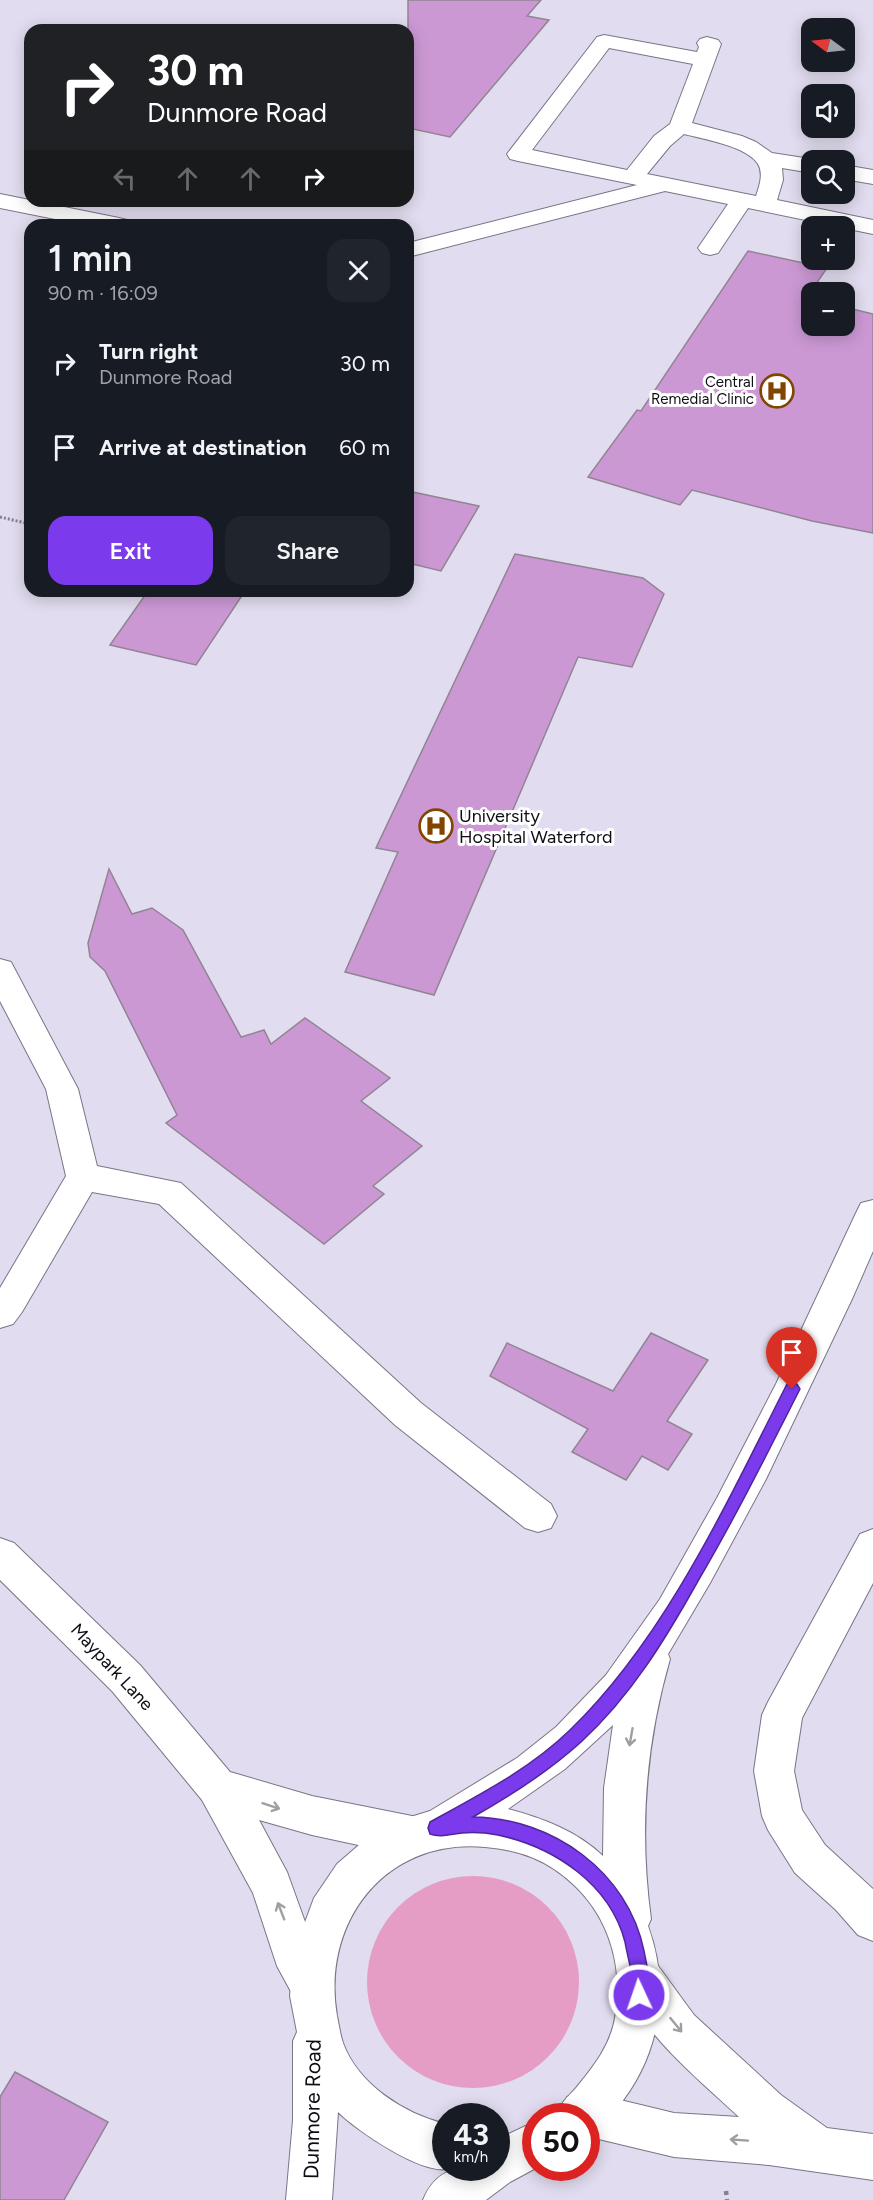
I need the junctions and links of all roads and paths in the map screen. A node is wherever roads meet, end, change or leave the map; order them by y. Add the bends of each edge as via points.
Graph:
1 (680, 127) junction
2 (768, 159) junction
3 (801, 164) edge
4 (855, 174) edge
5 (873, 177) edge
6 (632, 178) junction
7 (664, 185) junction
8 (0, 201) edge
9 (753, 202) junction
10 (24, 206) edge
11 (30, 207) edge
12 (89, 219) edge
13 (873, 227) edge
14 (414, 248) edge
15 (710, 248) dead end
16 (0, 517) edge
17 (24, 523) edge
18 (0, 970) edge
19 (83, 1177) junction
20 (873, 1213) edge
21 (0, 1314) edge
22 (538, 1516) dead end
23 (873, 1546) edge
24 (0, 1555) edge
25 (656, 1640) junction
26 (216, 1786) junction
27 (424, 1832) junction
28 (873, 1920) edge
29 (637, 1958) junction
30 (312, 2001) junction
31 (592, 2103) edge
32 (600, 2119) edge
33 (432, 2145) edge
34 (818, 2148) junction
35 (873, 2157) edge
36 (474, 2181) edge
37 (309, 2200) edge
38 (446, 2200) edge

1 - 2 main road via 752,147
1 - 6 main road via 662,141
1 - 6 main road via 704,60 604,41 518,154
2 - 3 main road
2 - 9 main road via 772,172
4 - 5 main road
6 - 7 main road
7 - 9 main road
7 - 14 main road
8 - 10 main road
9 - 13 main road
9 - 15 main road
11 - 12 main road
16 - 17 path
18 - 19 main road via 62,1089
19 - 21 main road
19 - 22 main road via 169,1192 408,1414
20 - 25 main road via 783,1409
23 - 28 main road via 782,1715 774,1771 783,1816 810,1859
24 - 26 main road, Maypark Lane via 126,1678
25 - 27 main road via 631,1675 576,1736 511,1786
25 -> 29 main road via 635,1715 623,1792 621,1848
26 -> 27 main road via 324,1821
30 -> 26 main road, Maypark Lane via 272,1887
27 - 29 main road via 490,1825 526,1833 560,1848 591,1871 615,1902
27 - 30 main road via 379,1854 350,1879 329,1911 319,1937
29 - 31 main road via 637,2027 617,2074
29 -> 34 main road via 680,2030 765,2111
30 - 33 main road via 323,2051 341,2082 377,2119
30 - 37 main road, Dunmore Road via 316,2070
34 -> 32 main road via 674,2135
34 - 35 main road
36 - 38 main road

